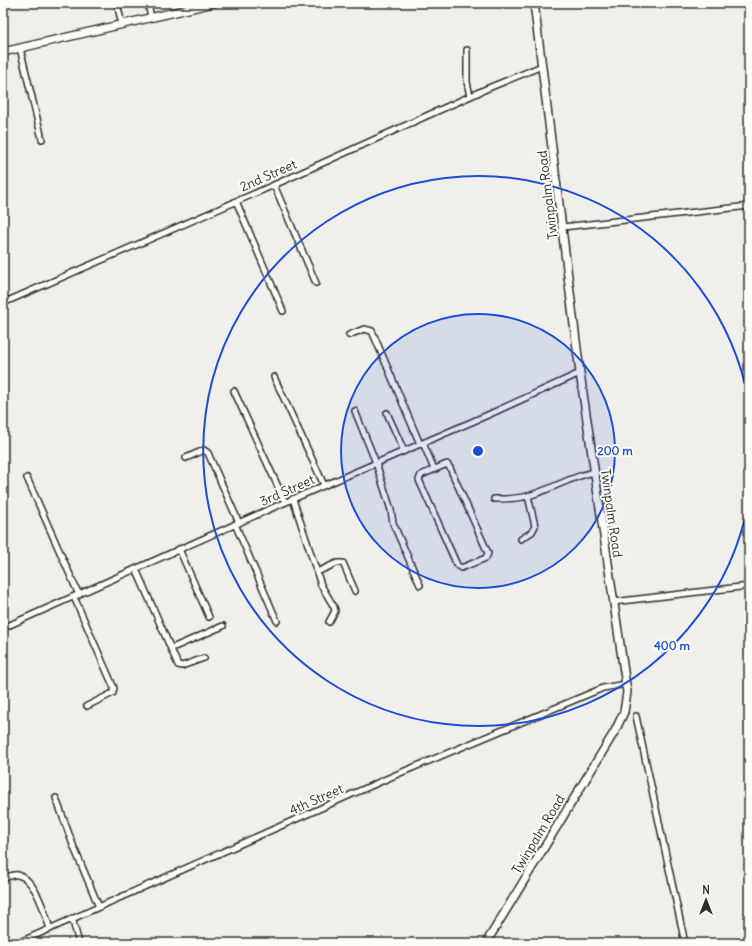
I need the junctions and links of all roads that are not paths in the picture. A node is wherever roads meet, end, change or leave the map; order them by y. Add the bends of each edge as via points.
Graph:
1 (117, 3) edge
2 (148, 3) edge
3 (214, 3) edge
4 (534, 3) edge
5 (151, 18) junction
6 (122, 25) junction
7 (20, 48) junction
8 (467, 50) dead end
9 (3, 52) edge
10 (542, 66) junction
11 (470, 96) junction
12 (42, 139) dead end
13 (274, 185) junction
14 (236, 201) junction
15 (749, 206) edge
16 (562, 228) junction
17 (316, 283) dead end
18 (3, 303) edge
19 (283, 311) dead end
20 (349, 335) dead end
21 (580, 373) junction
22 (274, 377) dead end
23 (234, 392) dead end
24 (355, 410) dead end
25 (387, 414) dead end
26 (422, 444) junction
27 (404, 451) junction
28 (186, 458) dead end
29 (376, 463) junction
30 (434, 469) junction
31 (595, 472) junction
32 (27, 478) dead end
33 (324, 485) junction
34 (528, 496) junction
35 (494, 498) dead end
36 (293, 499) junction
37 (285, 502) junction
38 (237, 524) junction
39 (521, 539) dead end
40 (179, 549) junction
41 (136, 569) junction
42 (317, 572) junction
43 (420, 585) dead end
44 (749, 586) edge
45 (355, 591) dead end
46 (76, 596) junction
47 (613, 602) junction
48 (209, 617) dead end
49 (277, 621) dead end
50 (329, 622) dead end
51 (223, 626) dead end
52 (3, 628) edge
53 (172, 648) junction
54 (204, 658) dead end
55 (626, 684) junction
56 (87, 706) dead end
57 (636, 716) dead end
58 (56, 798) dead end
59 (3, 879) edge
60 (99, 907) junction
61 (72, 918) junction
62 (50, 929) junction
63 (34, 936) junction
64 (18, 943) edge
65 (35, 943) edge
66 (79, 943) edge
67 (486, 943) edge
68 (685, 943) edge

1 - 6 street
2 - 5 street
3 - 5 main road
4 - 10 main road, Twinpalm Road
5 - 6 main road
6 - 7 main road
7 - 9 main road
7 - 12 street
8 - 11 street via 467,82
10 - 11 street, 2nd Street
10 - 16 main road, Twinpalm Road
11 - 13 street, 2nd Street
13 - 14 street, 2nd Street
13 - 17 street
14 - 18 street, 2nd Street
14 - 19 street
15 - 16 street
16 - 21 main road, Twinpalm Road
20 - 26 street via 364,329 372,331
21 - 26 street, 3rd Street
21 - 31 main road, Twinpalm Road
22 - 33 street
23 - 37 street
24 - 29 street
25 - 27 street
26 - 27 street, 3rd Street
26 - 30 street
27 - 29 street, 3rd Street
28 - 38 street via 204,450 208,453
29 - 33 street, 3rd Street
29 - 43 street via 391,510 392,523
30 - 30 street via 421,475 418,480 456,565 461,568 486,558 488,553 449,466
31 - 34 street via 583,474
31 - 47 main road, Twinpalm Road
32 - 46 street
33 - 36 street, 3rd Street
34 - 35 street via 516,499
34 - 39 street via 535,526 532,532
36 - 37 street, 3rd Street
36 - 42 street
37 - 38 street, 3rd Street
38 - 40 street, 3rd Street
38 - 49 street
40 - 41 street, 3rd Street
40 - 48 street
41 - 46 street, 3rd Street
41 - 53 street
42 - 45 street via 343,563
42 - 50 street via 335,611
44 - 47 street
46 - 52 street, 3rd Street
46 - 56 street via 114,688 113,693
47 - 55 main road, Twinpalm Road
51 - 53 street
53 - 54 street via 180,666
55 - 60 street, 4th Street via 603,688 551,709 393,776
55 - 67 main road, Twinpalm Road via 624,712 615,731
57 - 68 street
58 - 60 street
59 - 62 street via 14,875 26,879 41,902
60 - 61 street, 4th Street
61 - 62 street, 4th Street
61 - 66 street
62 - 63 street, 4th Street
63 - 64 street, 4th Street
63 - 65 street

